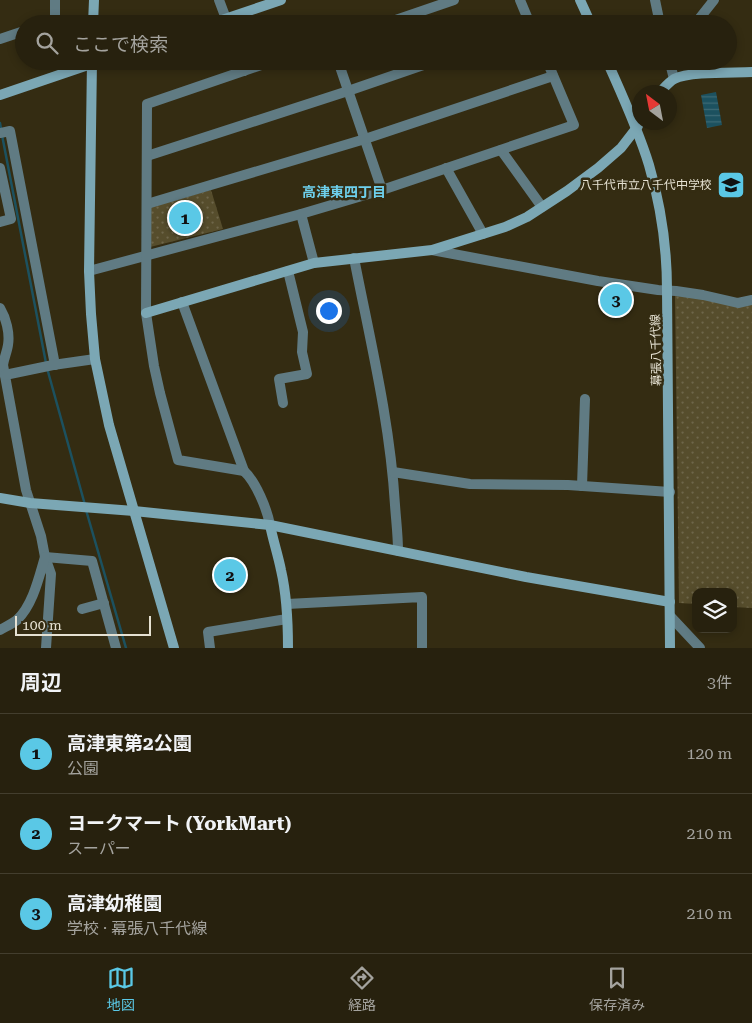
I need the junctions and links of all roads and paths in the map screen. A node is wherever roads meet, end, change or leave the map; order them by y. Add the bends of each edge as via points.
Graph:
1 (55, 0) edge
2 (94, 0) edge
3 (219, 0) edge
4 (281, 0) edge
5 (454, 0) edge
6 (520, 0) edge
7 (580, 0) edge
8 (655, 0) edge
9 (714, 0) edge
10 (705, 4) edge
11 (55, 15) edge
12 (93, 15) edge
13 (225, 15) edge
14 (242, 15) edge
15 (410, 15) edge
16 (526, 15) edge
17 (587, 15) edge
18 (658, 15) edge
19 (15, 34) edge
20 (0, 39) edge
21 (71, 70) edge
22 (94, 70) edge
23 (232, 70) edge
24 (341, 70) edge
25 (409, 70) edge
26 (550, 70) edge
27 (611, 70) edge
28 (672, 70) edge
29 (752, 72) edge
30 (553, 76) junction
31 (674, 79) junction
32 (666, 85) edge
33 (348, 91) junction
34 (0, 95) edge
35 (632, 113) edge
36 (635, 130) edge
37 (639, 130) edge
38 (5, 132) edge
39 (364, 139) junction
40 (501, 150) junction
41 (147, 156) junction
42 (0, 168) edge
43 (446, 168) junction
44 (382, 190) junction
45 (147, 204) junction
46 (542, 208) junction
47 (301, 214) junction
48 (0, 222) edge
49 (483, 234) junction
50 (432, 250) junction
51 (146, 255) junction
52 (354, 258) junction
53 (314, 263) junction
54 (288, 270) junction
55 (89, 272) junction
56 (668, 290) junction
57 (752, 300) edge
58 (182, 302) junction
59 (0, 308) edge
60 (146, 313) junction
61 (95, 359) junction
62 (49, 366) junction
63 (5, 375) junction
64 (586, 399) dead end
65 (283, 403) dead end
66 (11, 407) junction
67 (0, 410) edge
68 (244, 471) junction
69 (393, 472) junction
70 (582, 486) junction
71 (670, 492) junction
72 (0, 498) edge
73 (30, 503) junction
74 (134, 511) junction
75 (270, 525) junction
76 (398, 550) junction
77 (45, 557) junction
78 (104, 602) junction
79 (670, 602) junction
80 (287, 604) junction
81 (82, 609) dead end
82 (670, 616) junction
83 (287, 619) junction
84 (0, 630) edge
85 (46, 648) edge
86 (116, 648) edge
87 (174, 648) edge
88 (210, 648) edge
89 (288, 648) edge
90 (422, 648) edge
91 (670, 648) edge
92 (700, 648) edge

1 - 11 street
2 - 12 street
3 - 13 street
4 - 14 street
5 - 15 street
6 - 16 street
7 - 17 street
8 - 18 street
9 - 10 street
19 - 20 street
21 - 34 street
22 - 55 street
23 - 41 street via 147,104
24 - 33 street
25 - 33 street
26 - 30 street
27 - 35 street, 幕張八千代線
28 - 31 street
29 - 31 street via 688,75
30 - 39 street
30 - 40 street via 574,125
31 - 32 street
33 - 39 street
33 - 41 street
36 - 46 street via 621,148 598,168
37 - 56 street, 幕張八千代線 via 661,214
38 - 62 street
39 - 44 street
39 - 45 street
40 - 43 street
40 - 46 street
41 - 45 street
42 - 48 street via 10,219
43 - 44 street
43 - 49 street
44 - 47 street
45 - 51 street
46 - 49 street
47 - 51 street
47 - 53 street
49 - 50 street
50 - 52 street
50 - 56 street via 598,281
51 - 55 street
51 - 60 street
52 - 53 street
52 - 69 street
53 - 54 street
54 - 58 street
54 - 65 street via 302,332 307,374 279,379
55 - 61 street
56 - 57 street via 738,303
56 - 71 street, 幕張八千代線
58 - 60 street
58 - 68 street
59 - 63 street via 8,328 3,365
60 - 68 street via 154,366 178,460
61 - 62 street
61 - 74 street
62 - 63 street
63 - 66 street
64 - 70 street
66 - 67 street
66 - 73 street
68 - 75 street via 250,476 268,513
69 - 70 street via 470,484
69 - 76 street
70 - 71 street
71 - 79 street, 幕張八千代線
72 - 73 street
73 - 74 street
73 - 77 street
74 - 75 street
74 - 87 street
75 - 76 street
75 - 80 street
76 - 79 street
77 - 78 street via 92,561
77 - 84 street via 24,612
77 - 85 street via 51,574
78 - 81 street
78 - 86 street
79 - 82 street, 幕張八千代線
80 - 83 street
80 - 90 street via 422,597
82 - 91 street, 幕張八千代線
82 - 92 street
83 - 88 street via 208,632
83 - 89 street

